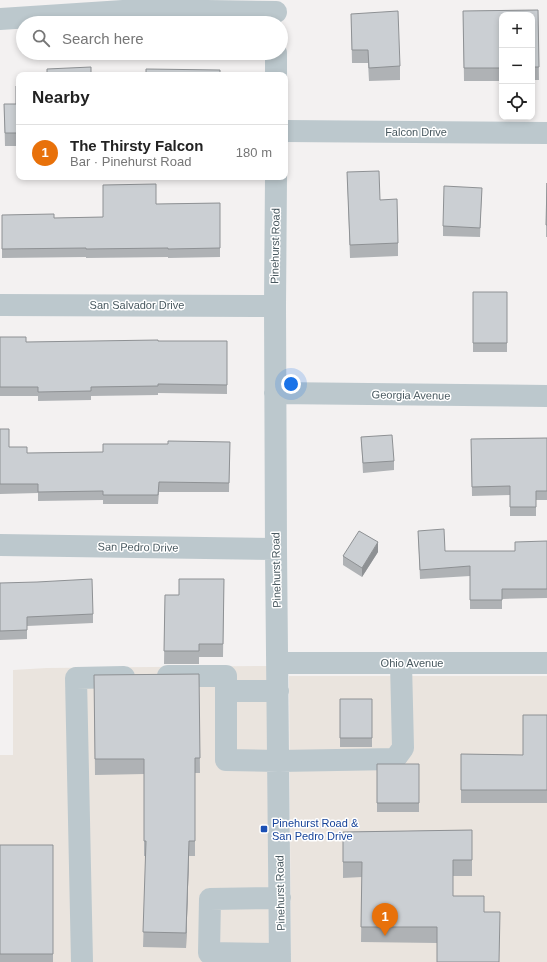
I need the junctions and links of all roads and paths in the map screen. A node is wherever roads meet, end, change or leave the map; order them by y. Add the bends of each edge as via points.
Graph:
1 (276, 12) edge
2 (46, 16) edge
3 (16, 18) edge
4 (0, 19) edge
5 (276, 60) edge
6 (276, 72) edge
7 (288, 131) edge
8 (547, 133) edge
9 (276, 180) edge
10 (0, 305) edge
11 (275, 306) junction
12 (275, 393) junction
13 (547, 396) edge
14 (0, 545) edge
15 (276, 549) junction
16 (278, 663) junction
17 (401, 663) junction
18 (547, 663) edge
19 (226, 683) junction
20 (278, 691) junction
21 (279, 762) junction
22 (280, 898) junction
23 (280, 958) edge
24 (82, 962) edge

1 - 2 street via 138,10
3 - 4 street
5 - 6 street
7 - 8 street, Falcon Drive
9 - 11 street, Pinehurst Road
10 - 11 street, San Salvador Drive
11 - 12 street, Pinehurst Road
12 - 13 street, Georgia Avenue
12 - 15 street, Pinehurst Road
14 - 15 street, San Pedro Drive
15 - 16 street, Pinehurst Road
16 - 17 street, Ohio Avenue
16 - 20 street, Pinehurst Road
17 - 18 street, Ohio Avenue
17 - 21 street via 403,748 395,759
19 - 20 street
19 - 21 street via 226,760
19 - 24 street via 76,678
20 - 21 street, Pinehurst Road
21 - 22 street, Pinehurst Road
22 - 23 street, Pinehurst Road
22 - 23 street via 210,899 209,953

